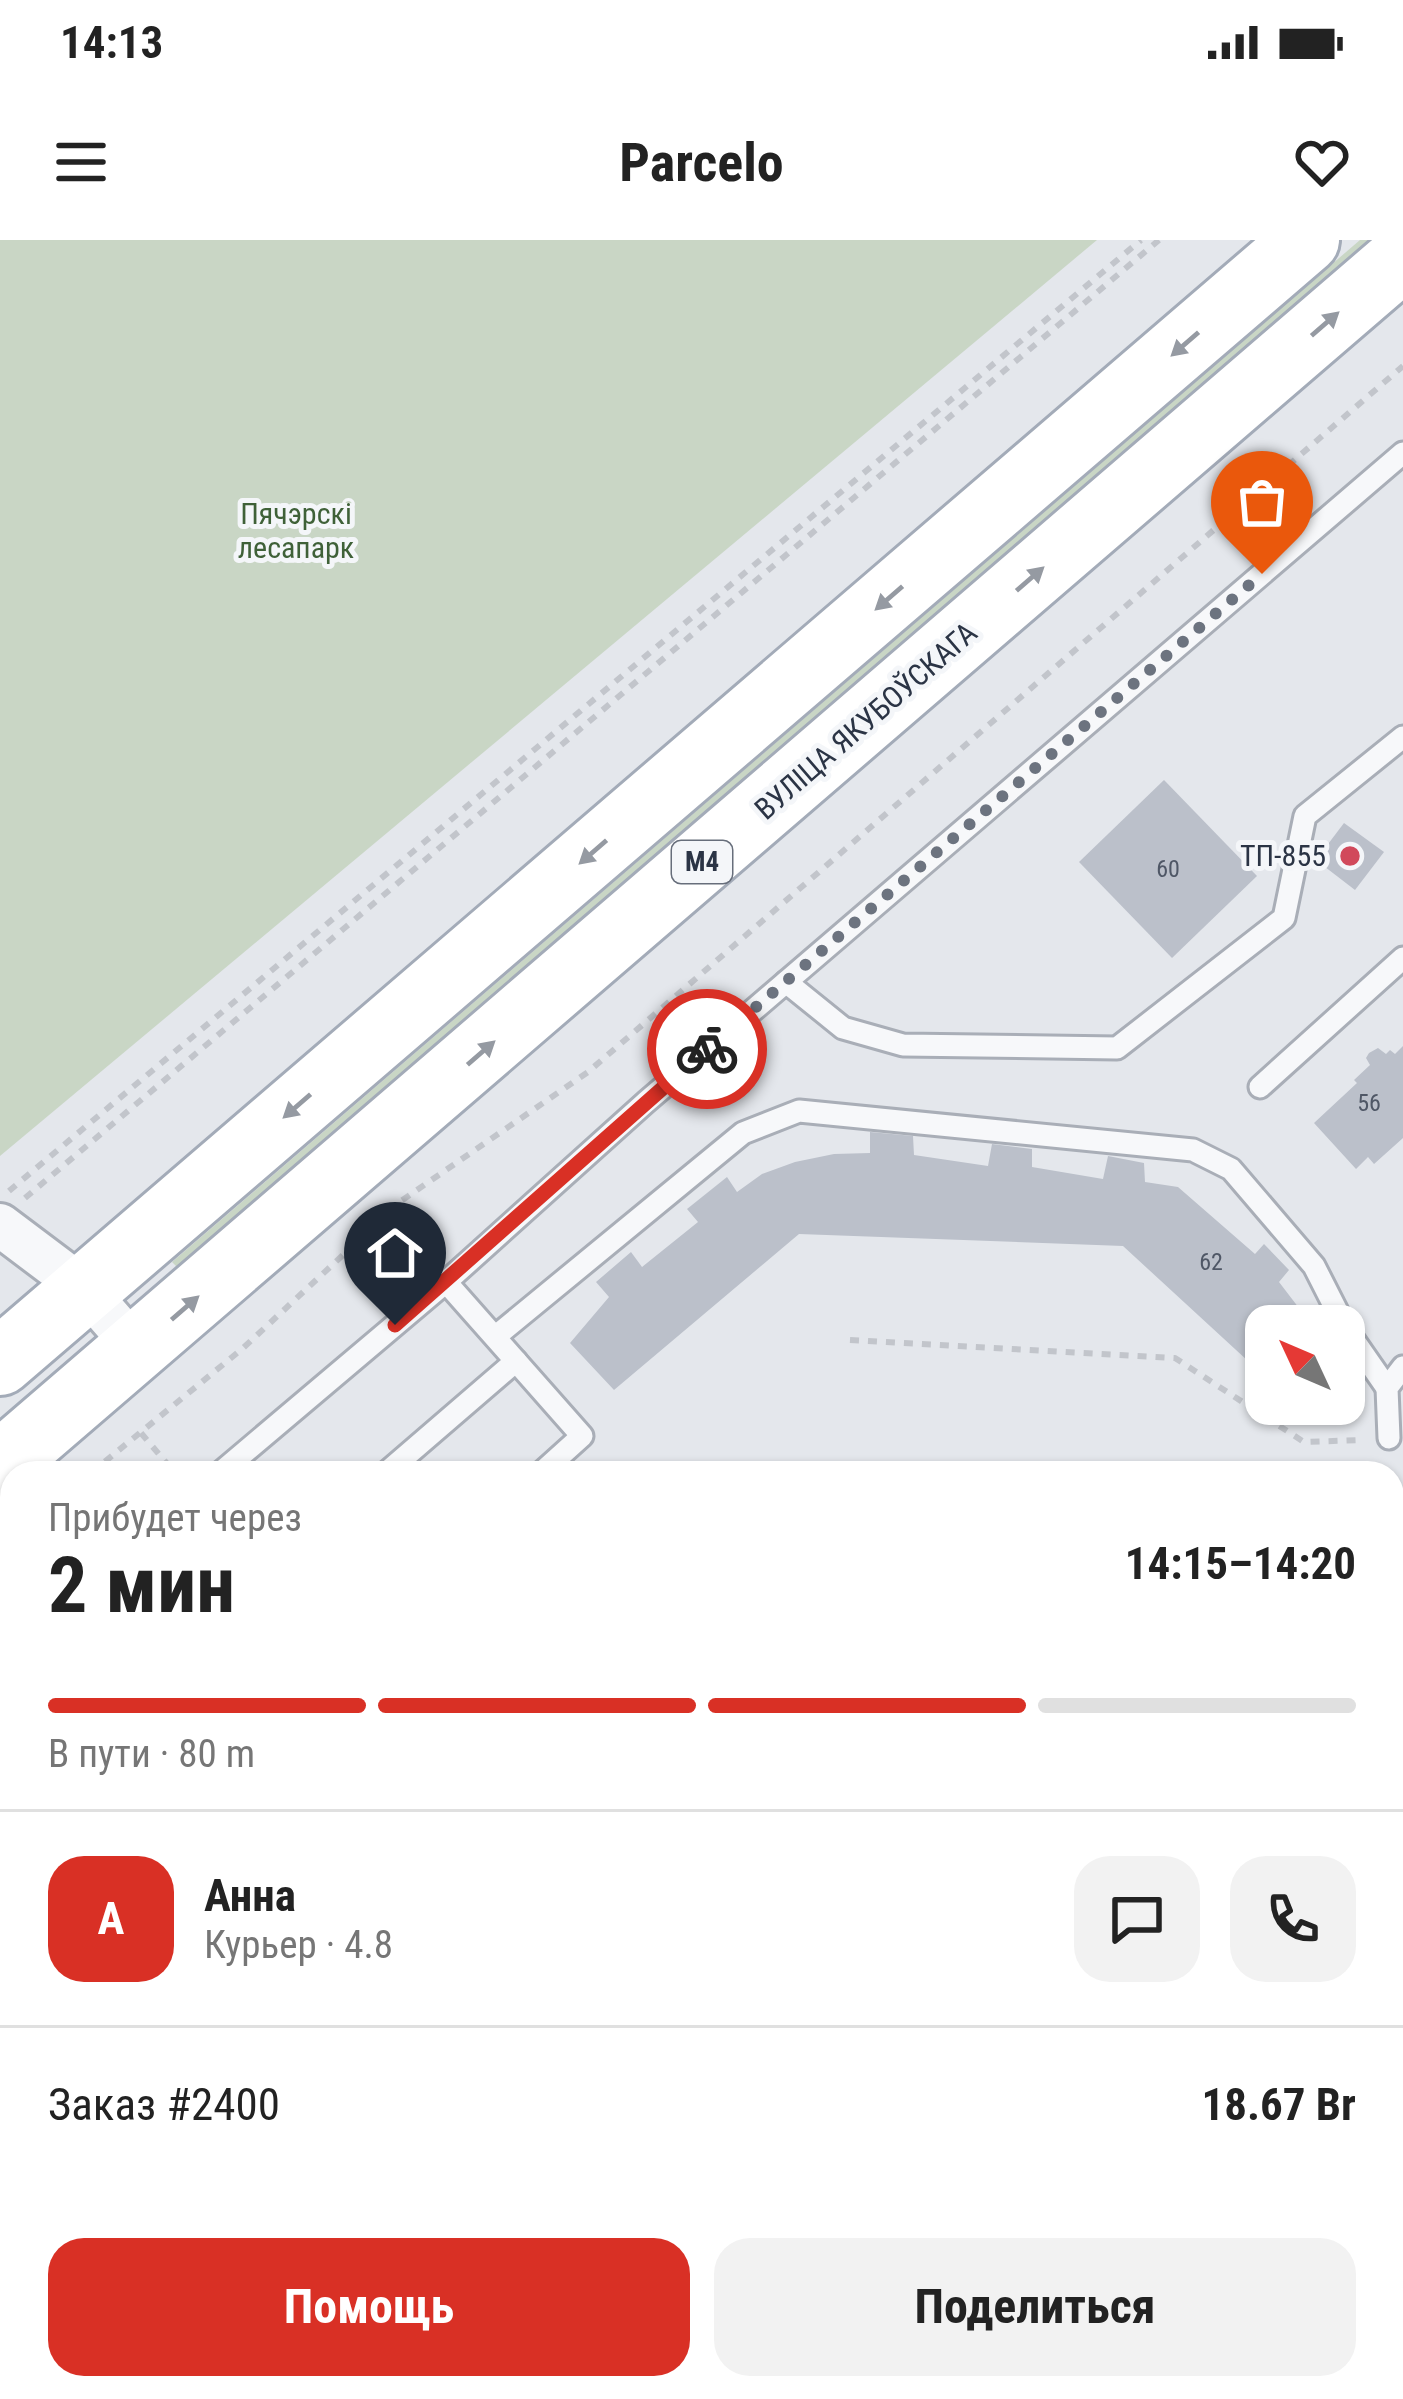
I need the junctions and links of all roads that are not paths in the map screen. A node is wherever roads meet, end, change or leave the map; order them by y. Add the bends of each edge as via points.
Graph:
1 (1306, 240) edge
2 (1403, 257) edge
3 (1403, 453) edge
4 (1403, 736) edge
5 (1403, 958) edge
6 (786, 982) junction
7 (1260, 1087) dead end
8 (8, 1216) edge
9 (446, 1282) junction
10 (85, 1288) junction
11 (496, 1336) junction
12 (136, 1349) junction
13 (516, 1361) junction
14 (0, 1362) edge
15 (1403, 1367) edge
16 (1388, 1388) junction
17 (1389, 1438) road end
18 (5, 1461) edge
19 (241, 1461) edge
20 (400, 1461) edge
21 (554, 1461) edge

1 -> 10 main road, М4
12 -> 2 main road, ВУЛІЦА ЯКУБОЎСКАГА / М4
3 - 6 lane
4 - 6 lane via 1305,816 1284,918 1117,1048 903,1045 843,1028
5 - 7 lane
6 - 9 lane
8 - 10 street
9 - 11 lane
9 - 19 lane
10 - 12 street
10 - 14 main road, М4
11 - 13 lane
11 - 16 lane via 743,1133 799,1111 1192,1150 1231,1169 1314,1266
12 - 18 main road, ВУЛІЦА ЯКУБОЎСКАГА / М4
13 - 20 lane
13 - 21 lane via 582,1436
15 - 16 lane
16 - 17 lane

